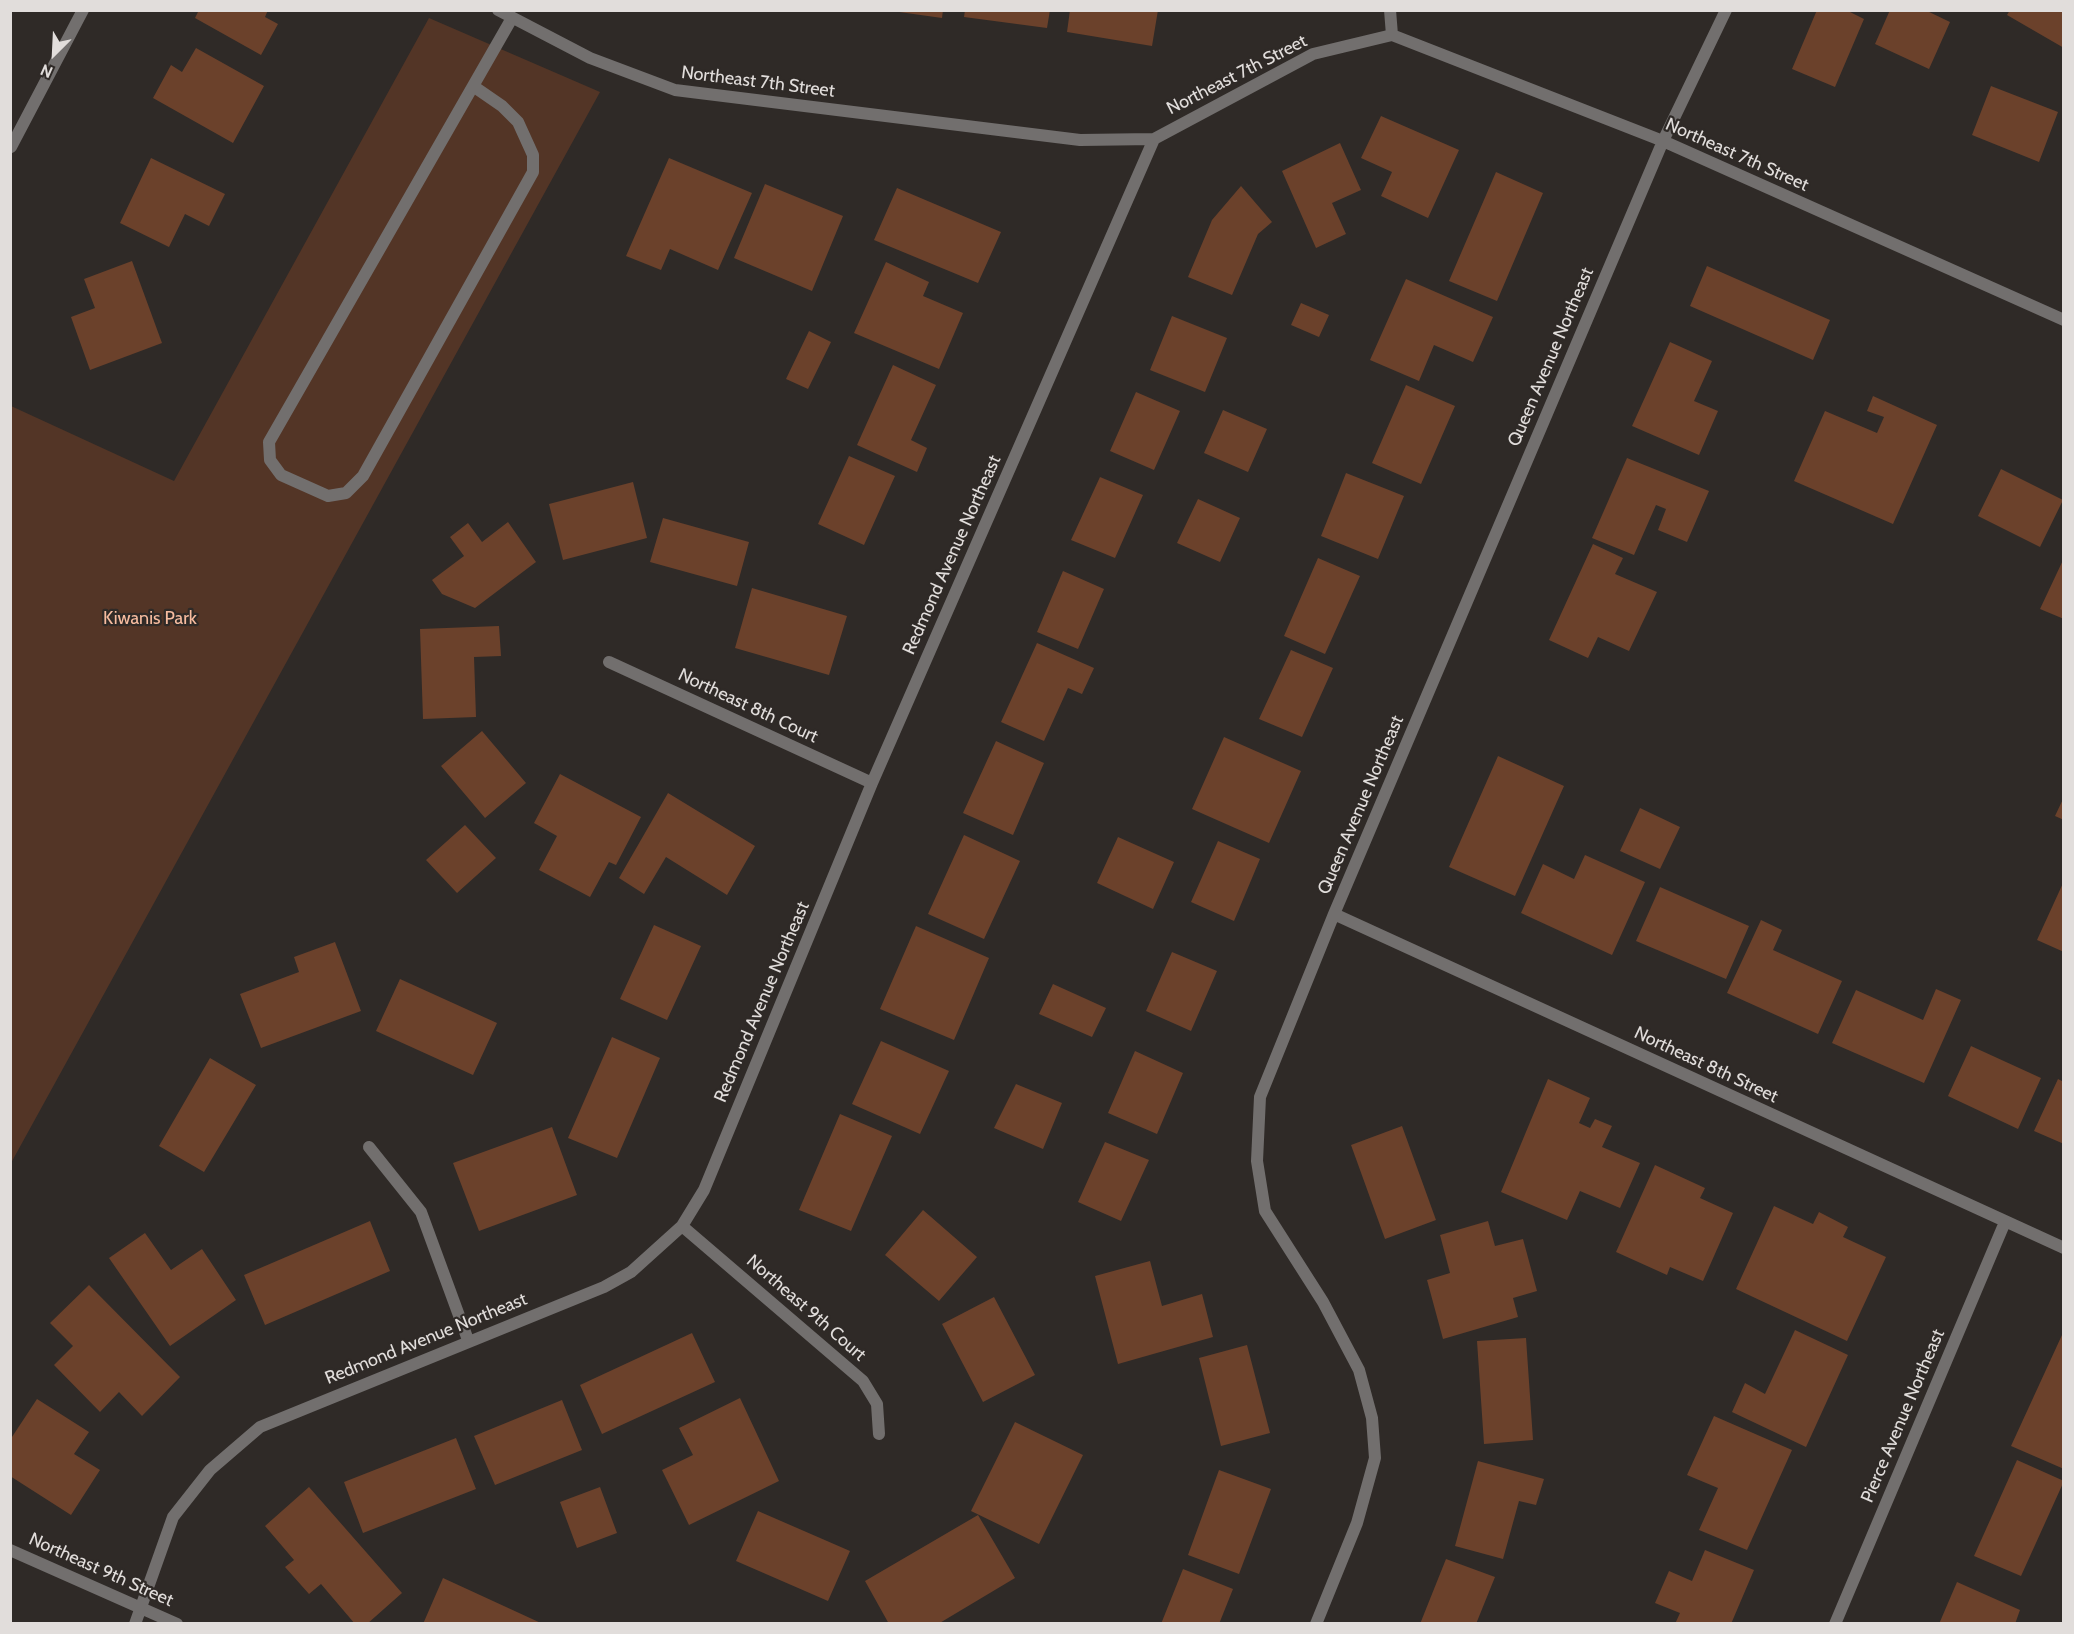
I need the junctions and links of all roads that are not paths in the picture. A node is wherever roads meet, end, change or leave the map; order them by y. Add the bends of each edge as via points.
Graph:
1 (83, 10) edge
2 (498, 10) edge
3 (1390, 10) edge
4 (1726, 10) edge
5 (512, 18) junction
6 (1392, 35) junction
7 (473, 86) junction
8 (1154, 139) junction
9 (1662, 141) junction
10 (11, 147) edge
11 (2063, 319) edge
12 (609, 662) dead end
13 (872, 783) junction
14 (1334, 914) junction
15 (369, 1147) dead end
16 (2005, 1222) junction
17 (682, 1226) junction
18 (2064, 1248) edge
19 (468, 1340) junction
20 (879, 1434) dead end
21 (10, 1550) edge
22 (140, 1606) junction
23 (135, 1623) edge
24 (177, 1623) edge
25 (1316, 1623) edge
26 (1835, 1623) edge

1 - 10 street
2 - 5 street, Northeast 7th Street
3 - 6 street
4 - 9 street, Queen Avenue Northeast
5 - 7 street
5 - 8 street, Northeast 7th Street via 590,58 675,90 1080,140
6 - 8 street, Northeast 7th Street via 1313,54
6 - 9 street, Northeast 7th Street
7 - 7 street via 268,442 270,460 281,475 328,496 346,493 363,476 533,172 533,155 518,122
8 - 13 street, Redmond Avenue Northeast
9 - 11 street, Northeast 7th Street
9 - 14 street, Queen Avenue Northeast
12 - 13 street, Northeast 8th Court
13 - 17 street, Redmond Avenue Northeast via 704,1190
14 - 16 street, Northeast 8th Street
14 - 25 street, Queen Avenue Northeast via 1260,1097 1257,1161 1265,1211 1323,1302 1359,1370 1372,1418 1374,1458 1358,1523
15 - 19 street via 421,1212
16 - 18 street, Northeast 8th Street
16 - 26 street, Pierce Avenue Northeast
17 - 19 street, Redmond Avenue Northeast via 631,1272 604,1287
17 - 20 street, Northeast 9th Court via 863,1381 877,1404
19 - 22 street, Redmond Avenue Northeast via 260,1426 210,1470 173,1517
21 - 22 street, Northeast 9th Street
22 - 23 street, Redmond Avenue Northeast
22 - 24 street, Northeast 9th Street

